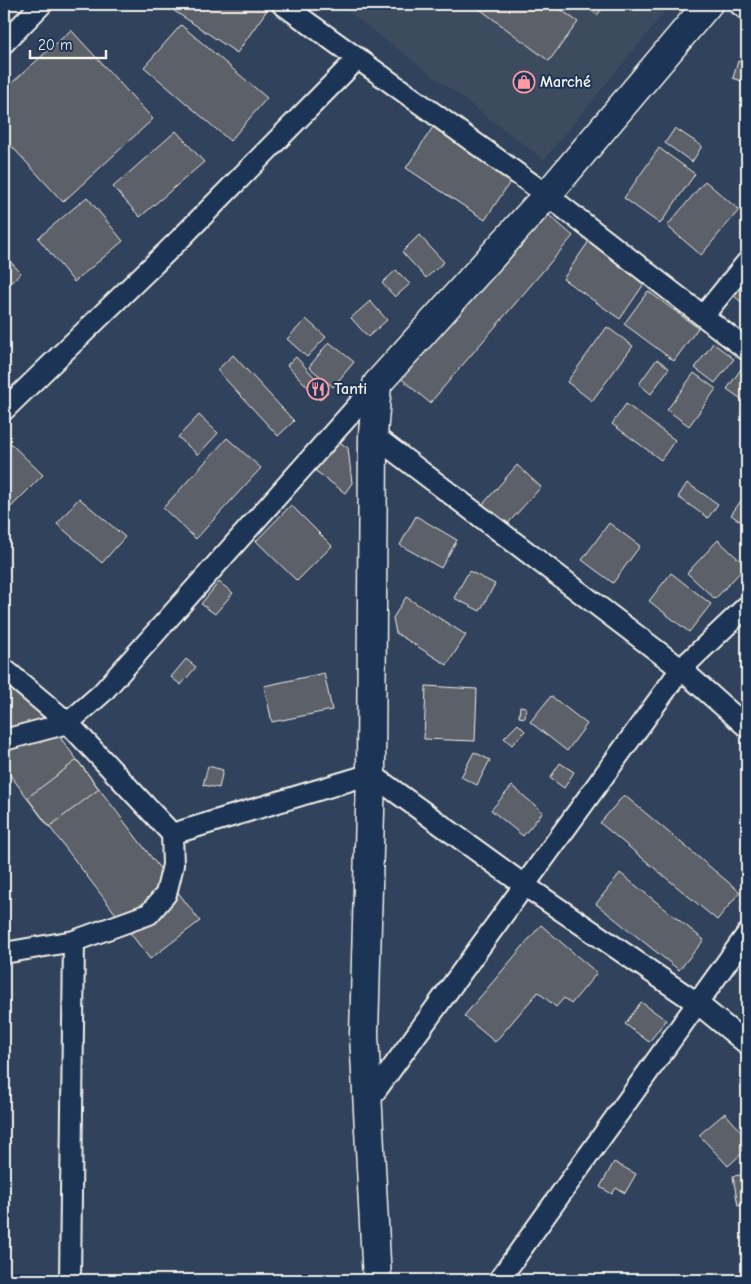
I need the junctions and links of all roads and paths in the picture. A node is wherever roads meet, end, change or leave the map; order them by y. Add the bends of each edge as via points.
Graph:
1 (42, 4) edge
2 (282, 4) edge
3 (708, 4) edge
4 (739, 4) edge
5 (747, 10) edge
6 (4, 43) edge
7 (358, 58) junction
8 (547, 195) junction
9 (747, 262) edge
10 (703, 316) junction
11 (747, 350) edge
12 (377, 384) junction
13 (4, 410) edge
14 (372, 435) junction
15 (747, 606) edge
16 (681, 668) junction
17 (4, 669) edge
18 (68, 723) junction
19 (747, 727) edge
20 (4, 740) edge
21 (371, 774) junction
22 (172, 834) junction
23 (524, 885) junction
24 (747, 934) edge
25 (74, 941) junction
26 (4, 953) edge
27 (697, 1003) junction
28 (747, 1044) edge
29 (369, 1100) junction
30 (70, 1280) edge
31 (377, 1280) edge
32 (499, 1280) edge

1 - 6 street
2 - 7 street
3 - 8 street
4 - 5 street
7 - 8 street
7 - 13 street via 181,238
8 - 10 street
8 - 12 street
9 - 10 street
10 - 11 street
12 - 14 street
12 - 18 street via 102,693
14 - 16 street
14 - 21 street
15 - 16 street
16 - 19 street
16 - 23 street
17 - 18 street
18 - 20 street
18 - 22 street
21 - 22 street
21 - 23 street
21 - 29 street via 364,1035
22 - 25 street via 173,865 166,894 149,914
23 - 27 street
23 - 29 street
24 - 27 street
25 - 26 street
25 - 30 street
27 - 28 street
27 - 32 street
29 - 31 street

